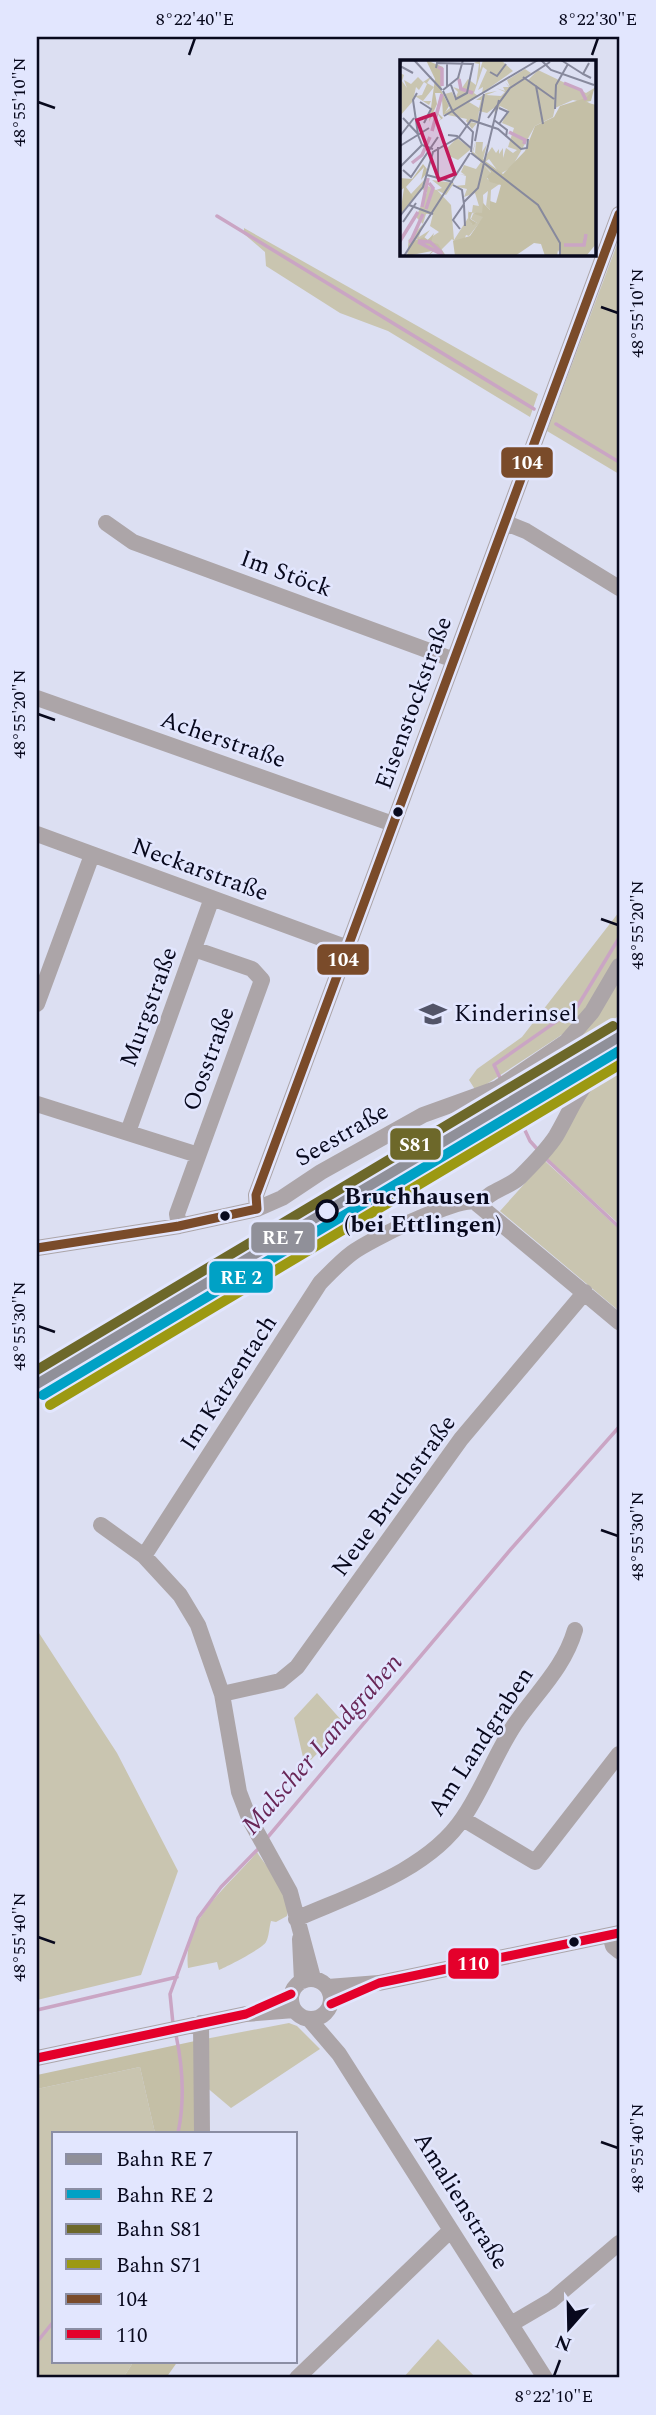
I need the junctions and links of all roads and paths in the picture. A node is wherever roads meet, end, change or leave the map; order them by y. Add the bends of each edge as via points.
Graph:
1 (619, 214) edge
2 (106, 523) dead end
3 (506, 523) junction
4 (619, 588) edge
5 (454, 660) junction
6 (37, 698) edge
7 (393, 824) junction
8 (37, 834) edge
9 (92, 855) junction
10 (212, 898) junction
11 (348, 948) junction
12 (194, 949) junction
13 (619, 966) edge
14 (37, 1004) edge
15 (619, 1058) edge
16 (37, 1104) edge
17 (128, 1132) junction
18 (198, 1155) junction
19 (480, 1204) junction
20 (257, 1209) junction
21 (180, 1226) junction
22 (37, 1248) edge
23 (585, 1293) junction
24 (619, 1322) edge
25 (101, 1525) dead end
26 (144, 1556) junction
27 (575, 1630) dead end
28 (222, 1694) junction
29 (619, 1754) edge
30 (463, 1819) junction
31 (296, 1919) junction
32 (615, 1934) edge
33 (619, 1951) edge
34 (307, 1979) junction
35 (379, 1983) junction
36 (328, 1987) junction
37 (293, 2002) junction
38 (328, 2009) junction
39 (309, 2019) junction
40 (201, 2023) junction
41 (336, 2050) junction
42 (37, 2058) edge
43 (202, 2132) edge
44 (452, 2230) junction
45 (619, 2243) edge
46 (512, 2324) junction
47 (297, 2378) edge
48 (545, 2378) edge

1 - 3 street, Eisenstockstraße
2 - 5 street, Im Stöck via 134,542
3 - 4 street
3 - 5 street, Eisenstockstraße
5 - 7 street, Eisenstockstraße
6 - 7 street, Acherstraße
7 - 11 street, Eisenstockstraße
8 - 9 street, Neckarstraße
9 - 10 street, Neckarstraße
9 - 14 street
10 - 11 street, Neckarstraße
10 - 12 street, Murgstraße
11 - 20 street, Eisenstockstraße via 256,1195
12 - 17 street, Murgstraße
12 - 18 street, Oosstraße via 252,969 262,980
13 - 20 street, Seestraße via 592,1012 566,1042 504,1084 423,1115
15 - 19 street via 601,1068 576,1095 555,1137 517,1180
16 - 17 street
17 - 18 street
18 - 21 street, Oosstraße via 177,1214
19 - 23 street
19 - 26 street, Im Katzentach via 458,1203 367,1243 320,1283
20 - 21 street, Seestraße
21 - 22 street, Seestraße
23 - 24 street
23 - 28 street, Neue Bruchstraße via 461,1439 297,1667 280,1681
25 - 26 street
26 - 28 street via 193,1615
27 - 30 street, Am Landgraben via 562,1662 512,1730
28 - 31 street via 239,1792 290,1892
29 - 30 street via 535,1862
30 - 31 street, Am Landgraben via 391,1879
31 - 34 street via 310,1959
32 - 33 street via 612,1946
32 - 35 street
34 - 36 street
34 - 37 street
35 - 36 street
35 - 38 street
36 - 38 street, Amalienstraße
37 - 39 street, Amalienstraße
37 - 40 street
38 - 39 street
38 - 41 street, Amalienstraße
39 - 41 street, Amalienstraße
40 - 42 street
40 - 43 street
41 - 44 street, Amalienstraße
44 - 46 street, Amalienstraße
44 - 47 street
45 - 46 street via 550,2301
46 - 48 street, Amalienstraße

